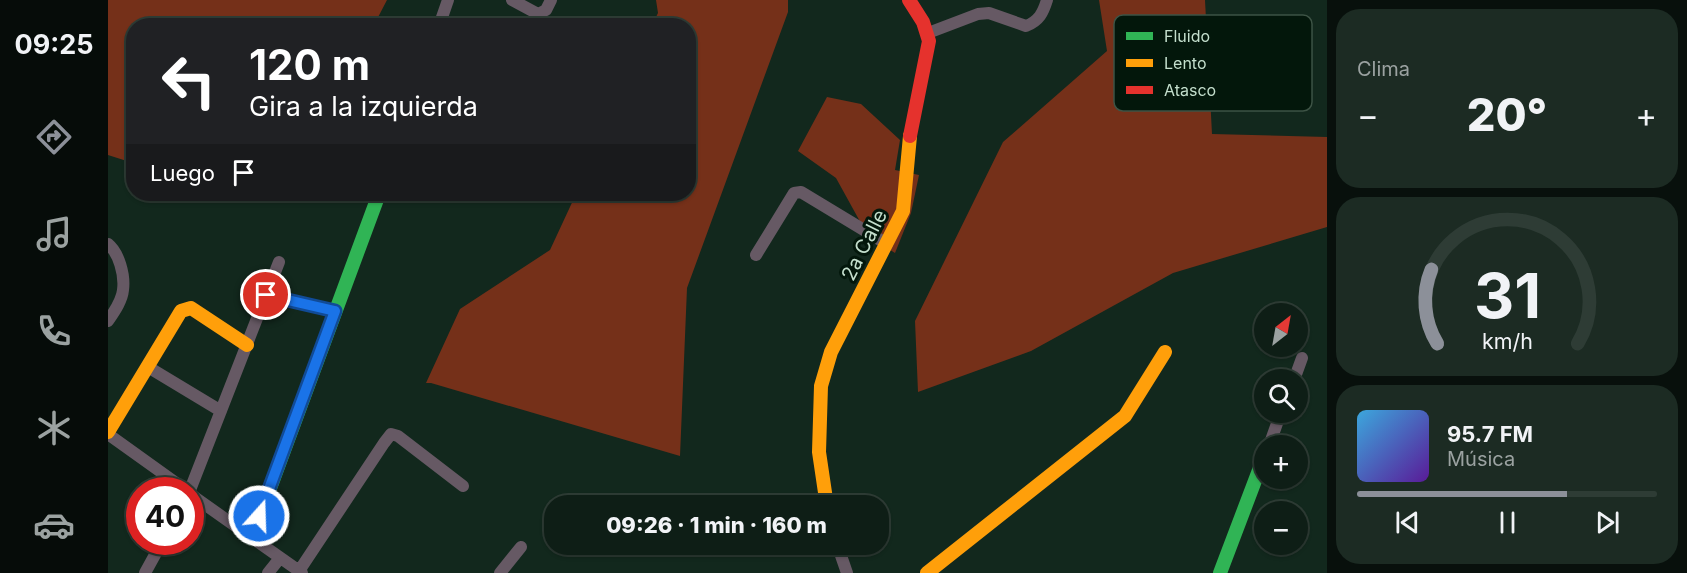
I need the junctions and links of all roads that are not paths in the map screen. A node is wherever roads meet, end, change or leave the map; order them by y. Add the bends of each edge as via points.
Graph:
1 (448, 0) edge
2 (512, 0) edge
3 (551, 0) edge
4 (909, 0) edge
5 (1047, 0) edge
6 (442, 18) edge
7 (928, 33) junction
8 (375, 201) edge
9 (108, 244) edge
10 (887, 244) junction
11 (756, 255) dead end
12 (279, 262) dead end
13 (266, 295) junction
14 (335, 311) junction
15 (108, 321) edge
16 (247, 345) junction
17 (1165, 352) dead end
18 (1302, 358) dead end
19 (148, 367) junction
20 (1298, 369) edge
21 (221, 411) junction
22 (108, 433) edge
23 (168, 477) edge
24 (196, 477) edge
25 (1254, 483) edge
26 (463, 486) dead end
27 (825, 495) edge
28 (204, 502) edge
29 (252, 537) junction
30 (521, 548) dead end
31 (155, 555) edge
32 (841, 555) edge
33 (280, 558) junction
34 (301, 572) edge
35 (145, 573) edge
36 (268, 573) edge
37 (501, 573) edge
38 (847, 573) edge
39 (927, 573) edge
40 (1220, 573) edge

1 - 6 street
2 - 3 street via 538,14 546,10
4 - 7 street
5 - 7 street via 1043,14 1026,26 989,13
7 - 10 street, 2a Calle via 911,129 903,211
8 - 14 street
9 - 15 street via 117,256 124,288
10 - 11 street via 801,192 794,193
10 - 27 street, 2a Calle via 831,352 821,386 819,452
12 - 13 street
13 - 14 street
13 - 16 street
14 - 29 street
16 - 19 street via 192,308 186,308
16 - 21 street
17 - 39 street via 1125,416
18 - 20 street
19 - 21 street
19 - 22 street
21 - 24 street
22 - 23 street
25 - 40 street
26 - 34 street via 391,434
28 - 29 street
29 - 33 street
30 - 37 street
31 - 35 street
32 - 38 street
33 - 34 street
33 - 36 street

